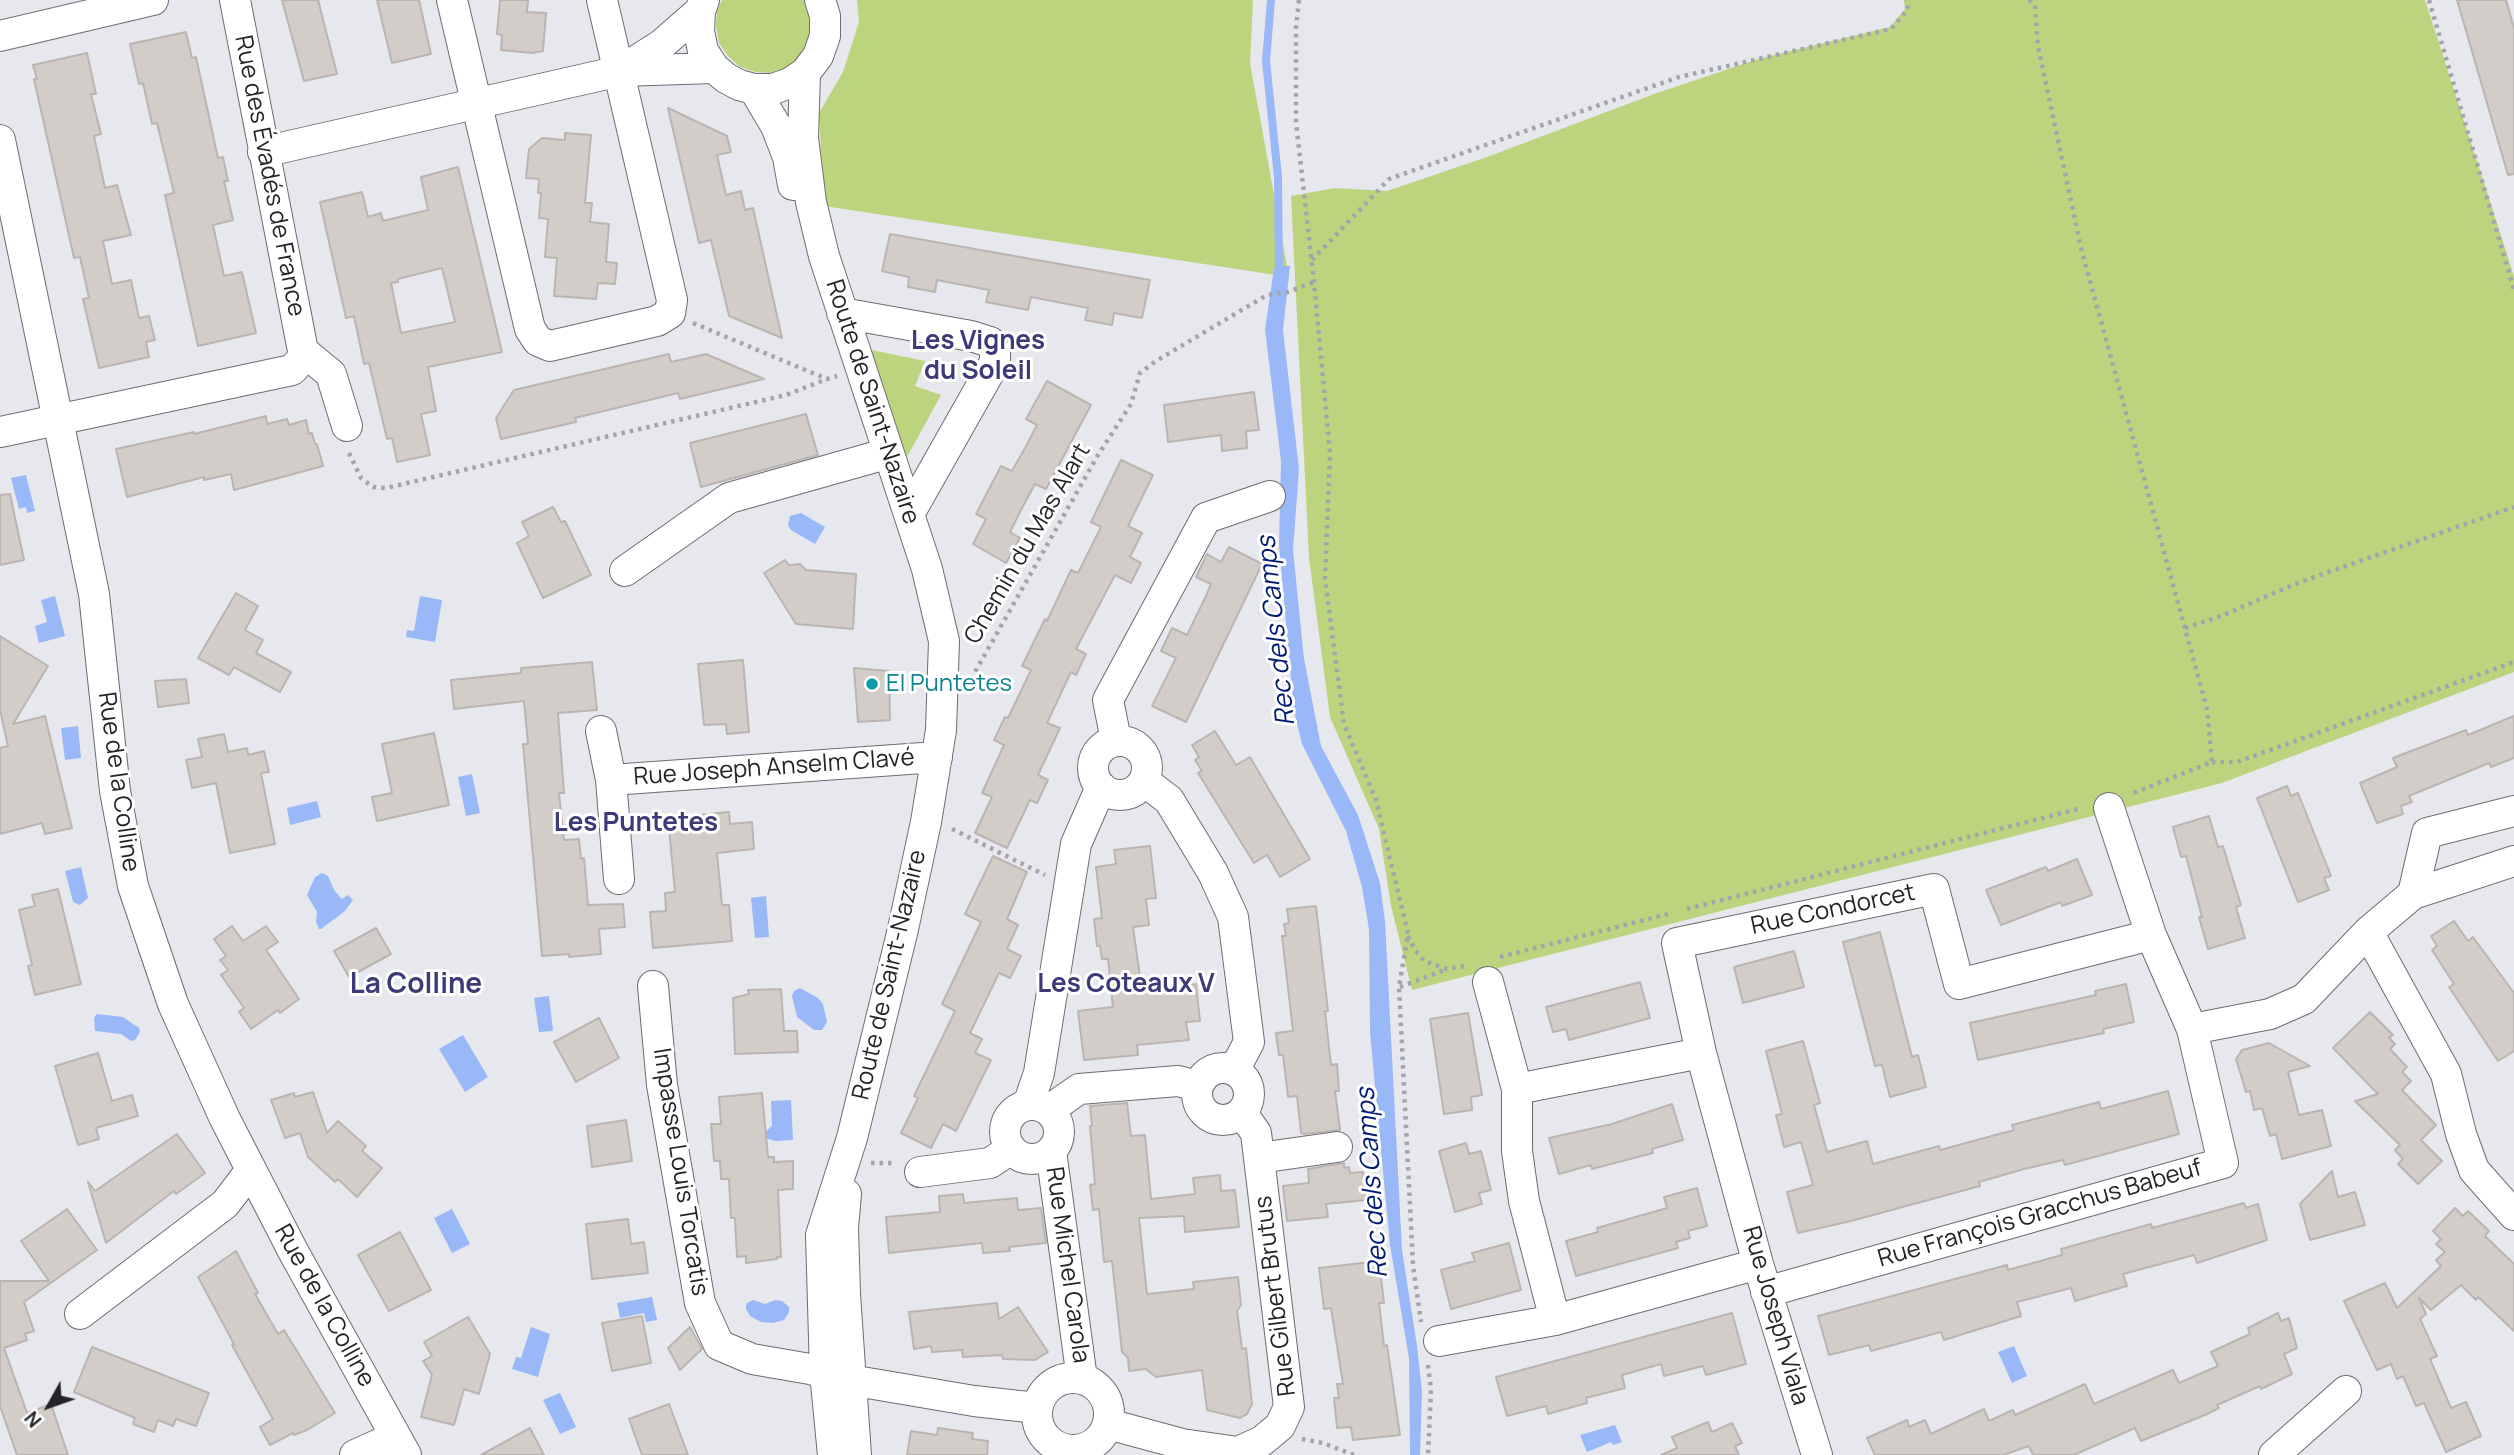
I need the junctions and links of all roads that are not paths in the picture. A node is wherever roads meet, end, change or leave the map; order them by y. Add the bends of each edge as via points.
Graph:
1 (153, 0) edge
2 (235, 0) edge
3 (452, 0) edge
4 (602, 0) edge
5 (820, 0) edge
6 (702, 6) edge
7 (0, 36) edge
8 (714, 68) junction
9 (620, 71) junction
10 (805, 73) junction
11 (754, 89) junction
12 (475, 105) junction
13 (0, 140) edge
14 (263, 152) junction
15 (842, 313) junction
16 (303, 351) junction
17 (57, 420) junction
18 (347, 426) road end
19 (0, 432) edge
20 (874, 457) junction
21 (1270, 496) dead end
22 (909, 513) junction
23 (625, 571) dead end
24 (601, 731) dead end
25 (1116, 740) junction
26 (939, 743) junction
27 (611, 780) junction
28 (1144, 781) junction
29 (1101, 787) junction
30 (2111, 804) road end
31 (2514, 811) edge
32 (2514, 862) edge
33 (619, 879) dead end
34 (2413, 894) junction
35 (2368, 932) junction
36 (2151, 935) junction
37 (1487, 968) road end
38 (653, 986) dead end
39 (2192, 1029) junction
40 (1702, 1054) junction
41 (1229, 1068) junction
42 (1197, 1086) junction
43 (1517, 1089) junction
44 (1038, 1107) junction
45 (1242, 1113) junction
46 (1337, 1147) dead end
47 (1011, 1149) junction
48 (1051, 1151) junction
49 (1259, 1158) junction
50 (251, 1170) junction
51 (920, 1172) dead end
52 (1736, 1175) joint
53 (2514, 1215) edge
54 (1758, 1264) junction
55 (1766, 1292) junction
56 (80, 1314) dead end
57 (1555, 1320) junction
58 (1429, 1343) road end
59 (837, 1377) junction
60 (1082, 1379) junction
61 (2346, 1391) dead end
62 (1108, 1424) junction
63 (1035, 1431) edge
64 (401, 1446) edge
65 (1183, 1449) edge
66 (355, 1455) edge
67 (833, 1455) edge
68 (856, 1455) edge
69 (1817, 1455) edge
70 (2274, 1455) edge

1 - 7 street
2 - 14 street, Rue des Évadés de France
3 - 12 street
4 - 9 street
5 - 10 street via 825,36 818,57
6 - 8 street via 699,31 703,51
6 - 9 street via 662,45
8 - 9 street
8 - 11 street via 732,82
9 - 12 street
9 - 12 street via 672,300 670,313 657,321 551,346 538,341 530,329
10 - 11 street via 773,89
10 - 15 street, Route de Saint-Nazaire via 803,138 811,202
11 - 20 street, Route de Saint-Nazaire via 776,125 788,157 836,376
12 - 14 street
13 - 17 street, Rue de la Colline
14 - 16 street, Rue des Évadés de France
15 - 22 street, Route de Saint-Nazaire
15 - 22 street via 971,336 990,342 995,351 995,362
16 - 17 street, Rue des Évadés de France via 292,370
16 - 18 street, Rue des Évadés de France via 331,374
17 - 19 street, Rue des Évadés de France
17 - 50 street, Rue de la Colline via 94,594 115,790 134,886 173,1004
20 - 23 street via 729,498
20 - 26 street, Route de Saint-Nazaire via 909,558 926,630
21 - 25 street via 1206,518 1108,700
22 - 26 street, Route de Saint-Nazaire via 944,641
24 - 27 street, Rue Joseph Anselm Clavé
25 - 28 street via 1142,752 1147,761
25 - 29 street via 1096,754 1093,765
26 - 27 street, Rue Joseph Anselm Clavé
26 - 59 street, Route de Saint-Nazaire via 903,929 852,1138
27 - 33 street, Rue Joseph Anselm Clavé
28 - 29 street via 1129,794
28 - 41 street via 1169,800 1213,873 1233,917 1249,1042 1238,1063
29 - 44 street via 1076,844 1039,1073
30 - 36 street
31 - 34 street via 2427,833
32 - 34 street
34 - 35 street
35 - 39 street via 2304,999 2270,1014
35 - 53 street via 2446,1074 2474,1170
36 - 39 street
36 - 40 street, Rue Condorcet via 1959,984 1934,890 1676,943
37 - 43 street
38 - 59 street, Impasse Louis Torcatis via 662,1085 700,1303 719,1345 752,1359
39 - 55 street, Rue François Gracchus Babeuf via 2222,1163
40 - 43 street
40 - 52 street, Rue Condorcet
41 - 42 street via 1209,1071
41 - 45 street via 1249,1087
42 - 44 street via 1178,1081 1080,1089
42 - 45 street via 1196,1098 1209,1117 1220,1121
43 - 57 street via 1517,1151 1524,1201
44 - 47 street via 1017,1109 1010,1117 1005,1127
44 - 48 street via 1056,1119 1059,1130
45 - 49 street, Rue Gilbert Brutus via 1256,1133
46 - 49 street
47 - 48 street via 1030,1158
47 - 51 street, Rue Michel Carola via 990,1163
48 - 60 street, Rue Michel Carola
49 - 65 street, Rue Gilbert Brutus via 1289,1407 1280,1426 1238,1452
50 - 56 street via 225,1204
50 - 64 street, Rue de la Colline
52 - 54 street, Rue Joseph Viala
54 - 55 street, Rue Joseph Viala
54 - 57 street
55 - 69 street, Rue Joseph Viala
57 - 58 street
59 - 63 street via 974,1401
59 - 67 street, Route de Saint-Nazaire
59 - 68 street, Route de Saint-Nazaire
60 - 62 street via 1093,1384 1107,1401
60 - 63 street via 1070,1378 1049,1387 1041,1397
61 - 70 street
62 - 63 street via 1094,1444 1070,1451
62 - 65 street, Rue Gilbert Brutus
64 - 66 street

